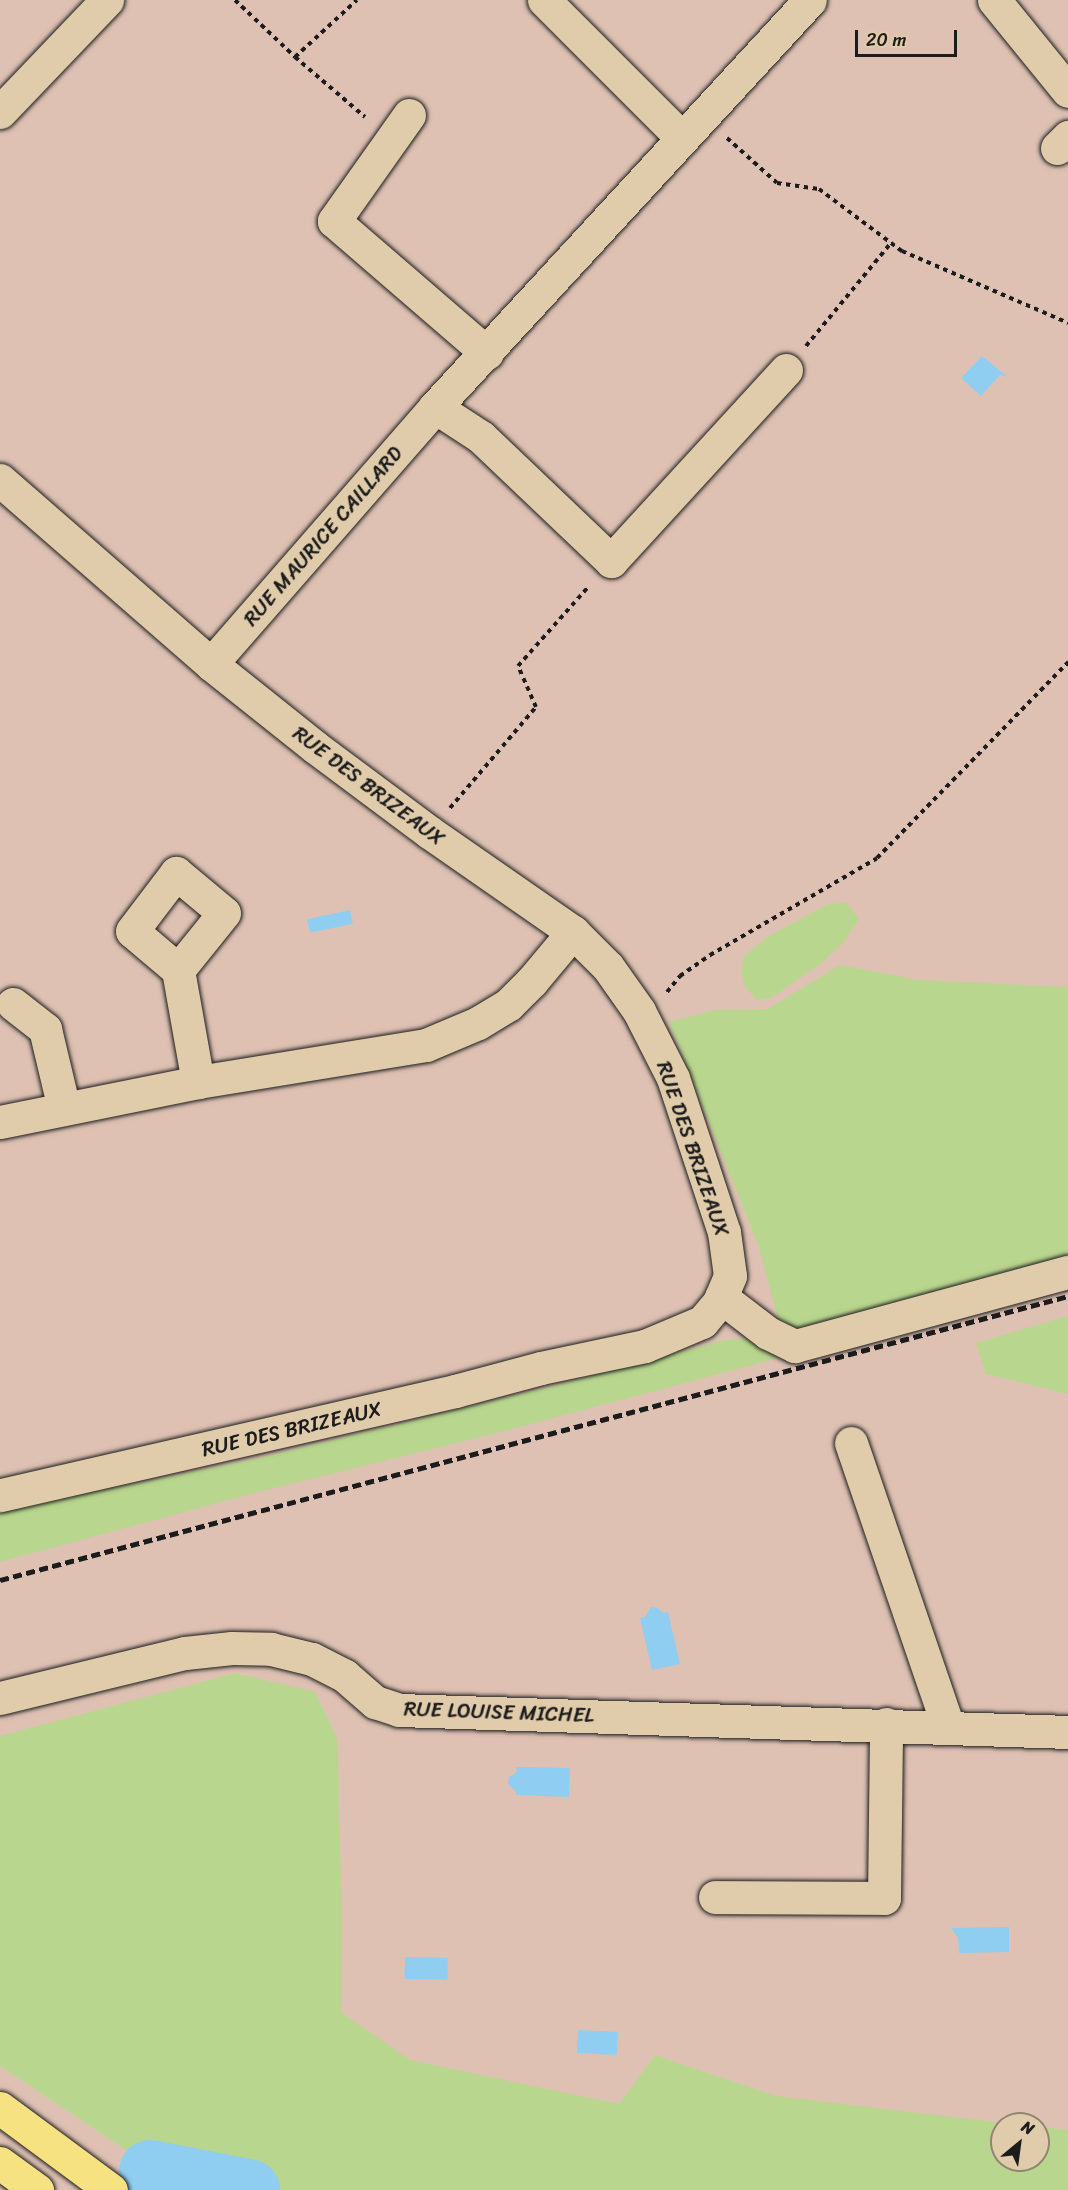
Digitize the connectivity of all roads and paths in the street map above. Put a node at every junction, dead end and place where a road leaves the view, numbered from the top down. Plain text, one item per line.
1 (107, 0) edge
2 (236, 0) edge
3 (357, 0) edge
4 (544, 0) edge
5 (810, 0) edge
6 (994, 0) edge
7 (296, 57) junction
8 (1068, 91) edge
9 (0, 112) edge
10 (400, 127) joint
11 (692, 127) junction
12 (891, 243) junction
13 (1068, 323) edge
14 (487, 354) junction
15 (786, 370) joint
16 (435, 407) junction
17 (0, 480) edge
18 (611, 561) junction
19 (1068, 662) edge
20 (212, 664) junction
21 (429, 832) junction
22 (573, 932) junction
23 (178, 970) dead end
24 (13, 1004) dead end
25 (639, 1011) junction
26 (198, 1082) junction
27 (64, 1109) junction
28 (0, 1122) edge
29 (1068, 1272) edge
30 (721, 1297) junction
31 (851, 1443) dead end
32 (0, 1495) edge
33 (0, 1698) edge
34 (886, 1724) junction
35 (948, 1726) junction
36 (1068, 1732) edge
37 (715, 1897) dead end
38 (0, 2108) edge
39 (0, 2163) edge
40 (37, 2190) edge
41 (111, 2190) edge

1 - 9 street
2 - 7 path
3 - 7 path
4 - 11 street
5 - 11 street, RUE MAURICE CAILLARD
6 - 8 street
7 - 10 path
10 - 14 street
11 - 12 path
11 - 14 street, RUE MAURICE CAILLARD
12 - 13 path
12 - 15 path
14 - 16 street, RUE MAURICE CAILLARD
15 - 18 street
16 - 18 street
16 - 20 street, RUE MAURICE CAILLARD
17 - 20 street, RUE DES BRIZEAUX
18 - 21 path
19 - 25 path
20 - 21 street, RUE DES BRIZEAUX
21 - 22 street, RUE DES BRIZEAUX
22 - 25 street, RUE DES BRIZEAUX
22 - 26 street
23 - 26 street
24 - 27 street
25 - 30 street, RUE DES BRIZEAUX
26 - 27 street
27 - 28 street
29 - 30 street
30 - 32 street, RUE DES BRIZEAUX
31 - 35 street
33 - 34 street, RUE LOUISE MICHEL
34 - 35 street, RUE LOUISE MICHEL
34 - 37 street
35 - 36 street, RUE LOUISE MICHEL
38 - 41 highway
39 - 40 highway

